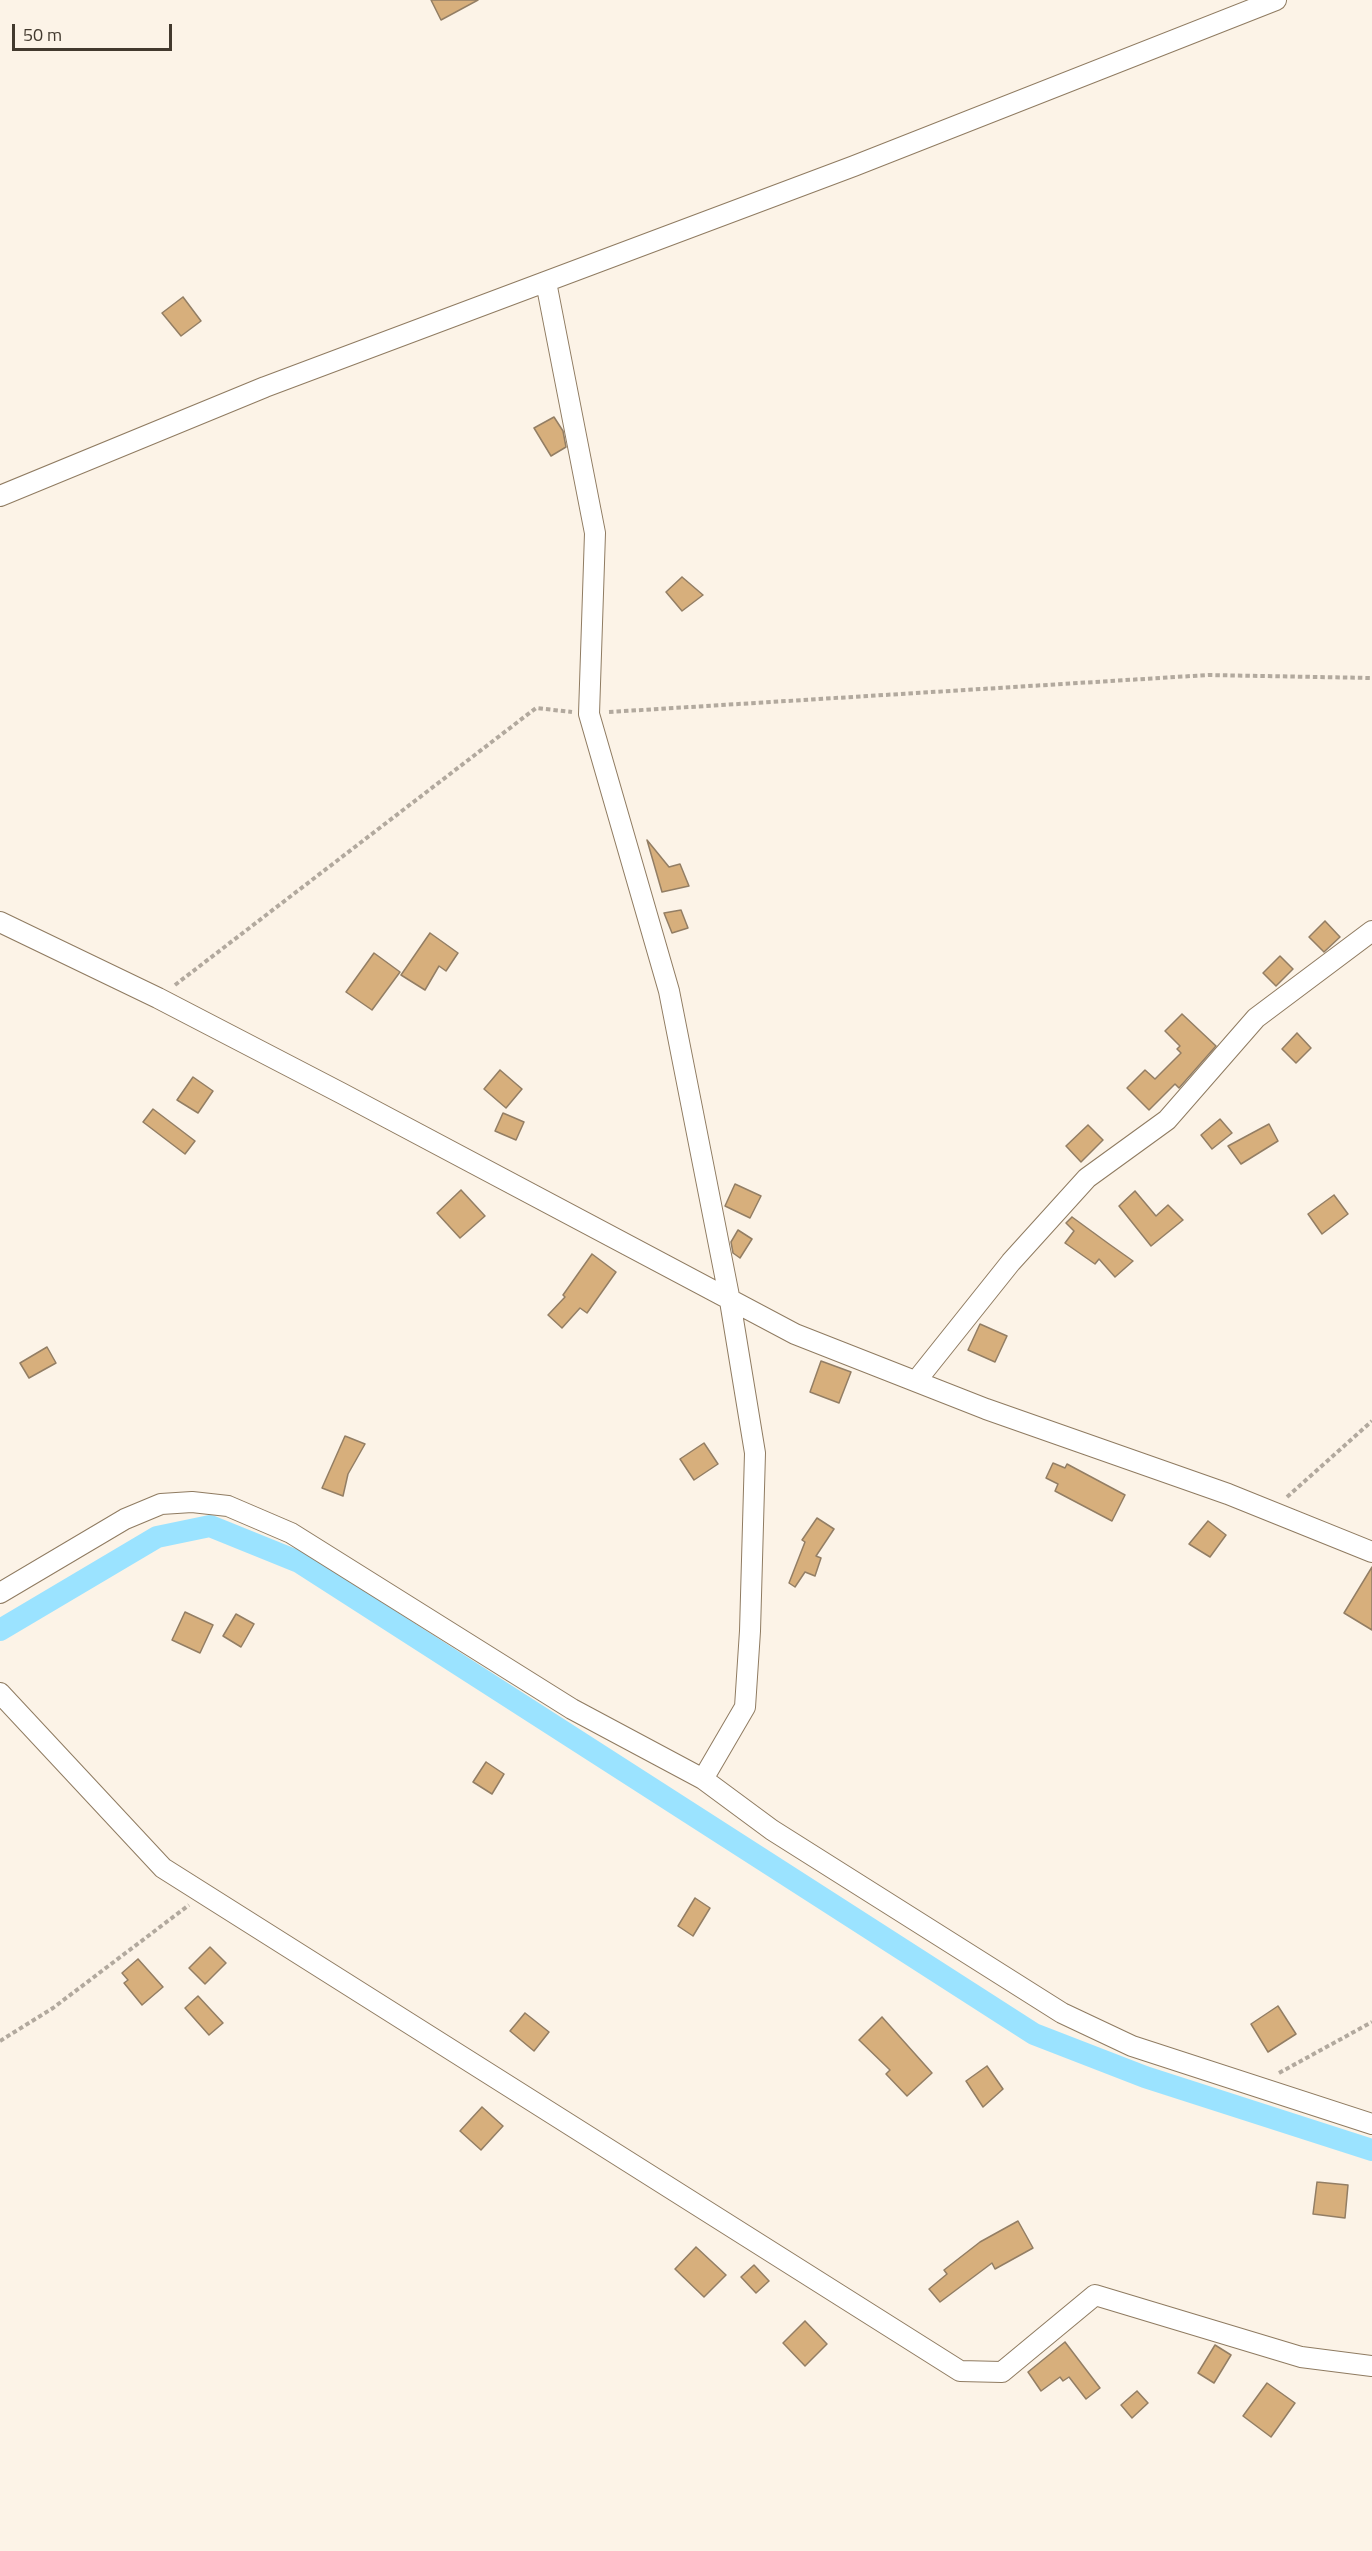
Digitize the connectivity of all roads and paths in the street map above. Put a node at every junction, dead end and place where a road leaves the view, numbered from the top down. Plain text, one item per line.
1 (1276, 0) edge
2 (546, 282) junction
3 (0, 496) edge
4 (1372, 678) edge
5 (589, 714) junction
6 (0, 922) edge
7 (1372, 931) edge
8 (158, 998) junction
9 (730, 1301) junction
10 (916, 1381) junction
11 (1372, 1421) edge
12 (1271, 1511) junction
13 (1372, 1552) edge
14 (0, 1593) edge
15 (0, 1693) edge
16 (703, 1779) junction
17 (203, 1894) junction
18 (1372, 2022) edge
19 (0, 2042) edge
20 (1255, 2086) junction
21 (1372, 2124) edge
22 (1372, 2366) edge

1 - 2 street
2 - 3 street
2 - 5 street
4 - 5 path
5 - 8 path
5 - 9 street
6 - 8 street
7 - 10 street
8 - 9 street
9 - 10 street
9 - 16 street
10 - 12 street
11 - 12 path
12 - 13 street
14 - 16 street
15 - 17 street
16 - 20 street
17 - 19 path
17 - 22 street
18 - 20 path
20 - 21 street

